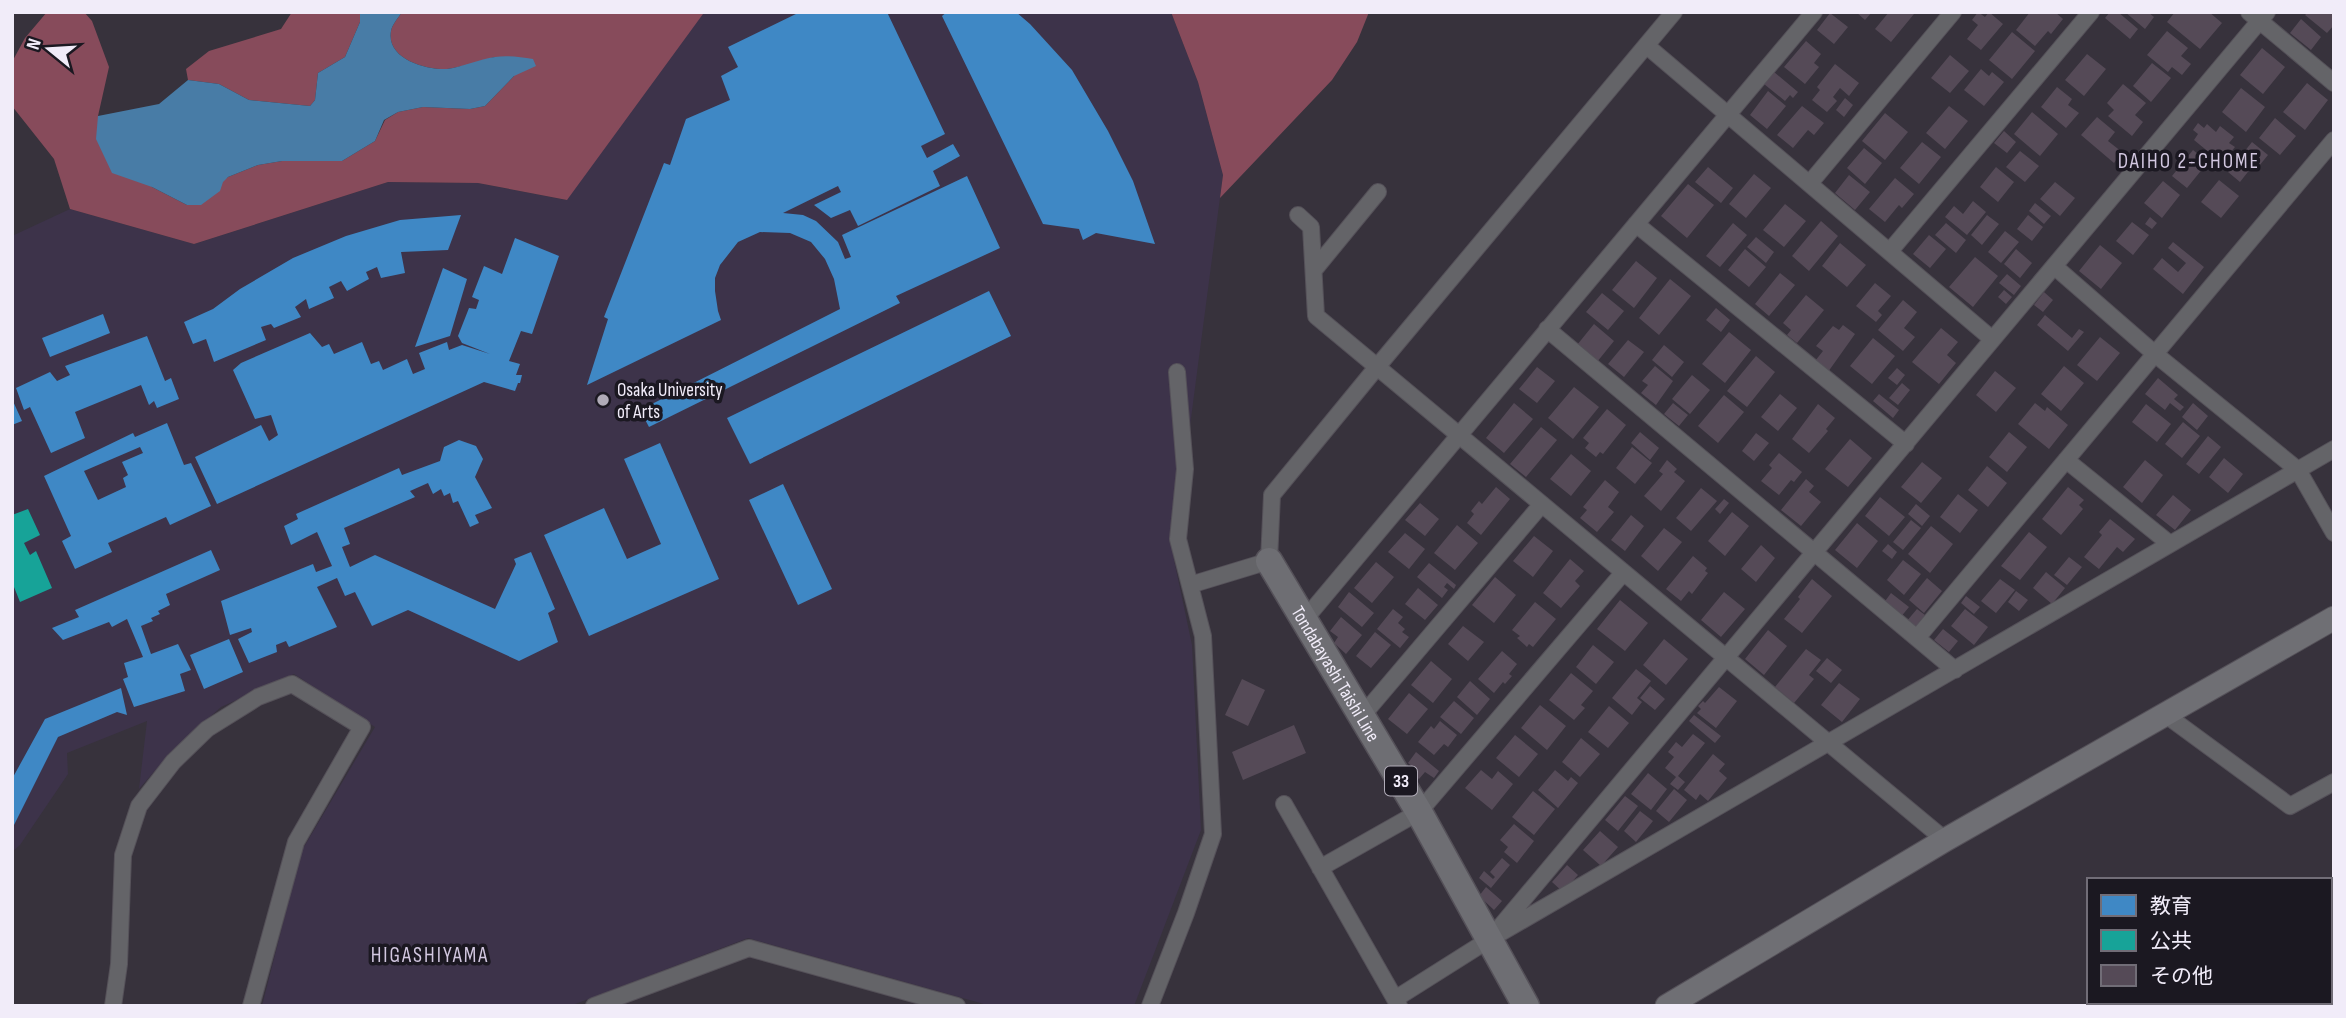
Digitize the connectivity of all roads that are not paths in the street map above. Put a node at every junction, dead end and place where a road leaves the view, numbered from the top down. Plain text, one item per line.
1 (1674, 12) edge
2 (1814, 12) edge
3 (1953, 12) edge
4 (2091, 12) edge
5 (2258, 15) edge
6 (1647, 46) junction
7 (2334, 83) edge
8 (1729, 115) junction
9 (2334, 140) edge
10 (1810, 183) junction
11 (1378, 192) dead end
12 (1298, 215) dead end
13 (1636, 225) junction
14 (1890, 251) junction
15 (2054, 267) junction
16 (1314, 270) junction
17 (1547, 329) junction
18 (1992, 339) junction
19 (2155, 354) junction
20 (1377, 367) junction
21 (1177, 372) dead end
22 (1460, 435) junction
23 (1906, 444) junction
24 (2334, 449) edge
25 (2066, 460) junction
26 (2298, 470) junction
27 (1542, 504) junction
28 (2334, 533) edge
29 (2170, 544) junction
30 (1815, 553) junction
31 (1269, 561) junction
32 (1623, 573) junction
33 (1189, 585) junction
34 (2334, 618) edge
35 (1305, 619) junction
36 (1917, 638) junction
37 (1726, 657) junction
38 (1955, 670) junction
39 (2166, 715) junction
40 (1362, 716) junction
41 (1828, 742) junction
42 (2334, 782) edge
43 (1284, 804) dead end
44 (1419, 812) junction
45 (1945, 840) junction
46 (1320, 868) junction
47 (1490, 939) junction
48 (1397, 1002) edge
49 (113, 1006) edge
50 (251, 1006) edge
51 (594, 1006) edge
52 (957, 1006) edge
53 (1150, 1006) edge
54 (1526, 1006) edge
55 (1667, 1006) edge

1 - 6 street
2 - 8 street
3 - 10 street
4 - 14 street
5 - 7 street
5 - 15 street
6 - 8 street
6 - 20 street
8 - 10 street
8 - 13 street
9 - 19 street
10 - 14 street
11 - 16 street
12 - 16 street
13 - 17 street
13 - 23 street
14 - 18 street
15 - 18 street
15 - 19 street
16 - 20 street
17 - 22 street
17 - 30 street
18 - 23 street
19 - 25 street
19 - 26 street
20 - 22 street
20 - 31 street
21 - 33 street
22 - 27 street
22 - 35 street
23 - 30 street
24 - 26 street
25 - 29 street
25 - 36 street
26 - 28 street
26 - 29 street
27 - 32 street
27 - 40 street
29 - 38 street
30 - 36 street
30 - 37 street
31 - 33 street
31 - 35 main road, Tondabayashi Taishi Line / 33
32 - 37 street
32 - 44 street
33 - 53 street
34 - 39 street
35 - 40 main road, Tondabayashi Taishi Line / 33
36 - 38 street
37 - 41 street
37 - 47 street
38 - 41 street
39 - 42 street
39 - 45 street
40 - 44 main road, Tondabayashi Taishi Line / 33
41 - 45 street
41 - 47 street
43 - 46 street
44 - 46 street
44 - 47 main road, Tondabayashi Taishi Line / 33
45 - 55 street
46 - 48 street
47 - 48 street
47 - 54 main road, Tondabayashi Taishi Line / 33
49 - 50 street
51 - 52 street

